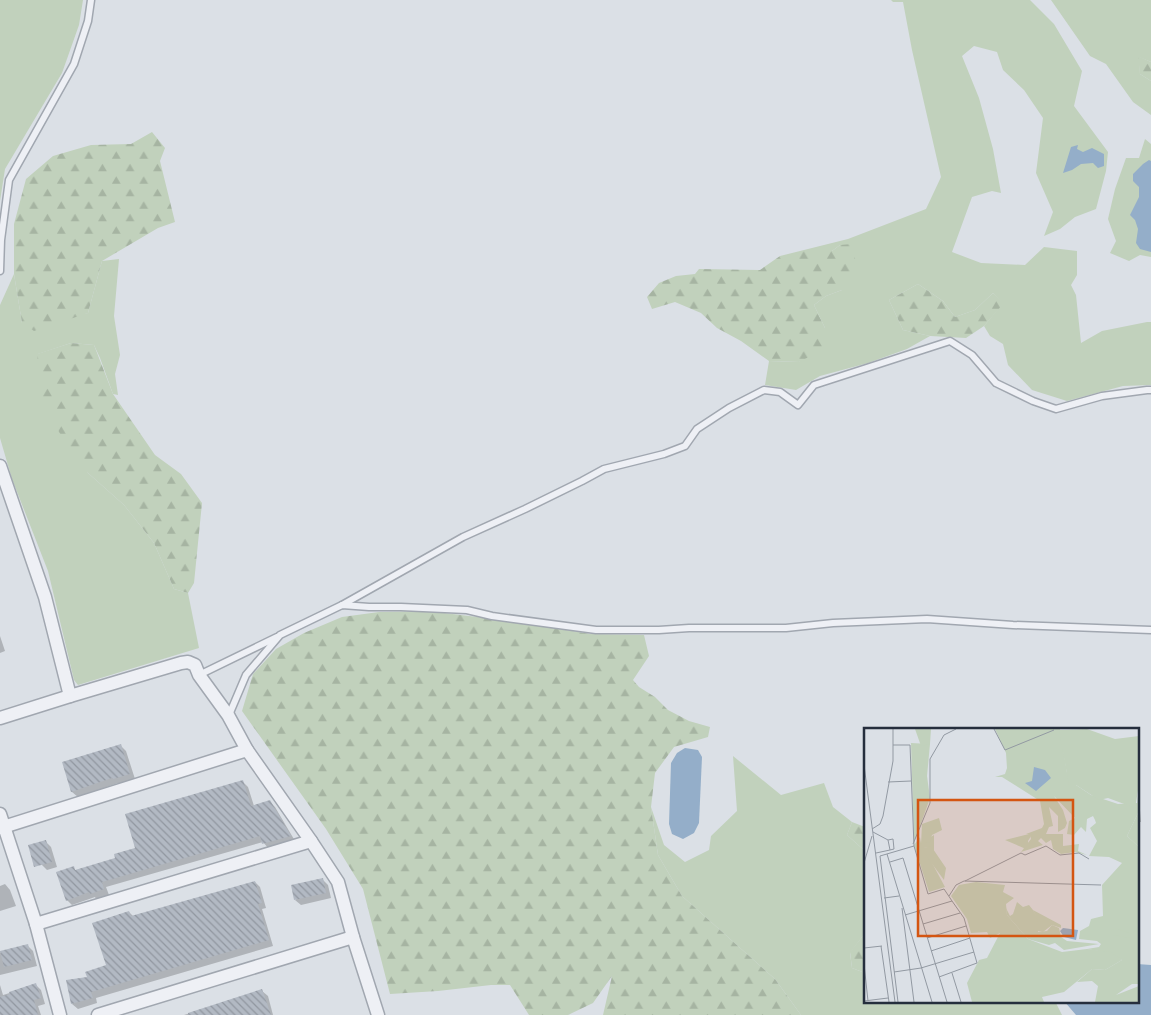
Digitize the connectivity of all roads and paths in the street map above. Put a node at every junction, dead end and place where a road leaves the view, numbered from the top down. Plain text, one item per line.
1 (91, 0) edge
2 (0, 270) edge
3 (1151, 390) edge
4 (0, 466) edge
5 (342, 605) junction
6 (1151, 630) edge
7 (280, 636) junction
8 (200, 676) junction
9 (70, 696) junction
10 (228, 716) junction
11 (0, 718) edge
12 (247, 750) junction
13 (0, 814) edge
14 (2, 827) edge
15 (311, 841) junction
16 (36, 924) junction
17 (353, 937) junction
18 (60, 1015) edge
19 (98, 1015) edge
20 (378, 1015) edge

1 - 2 lane
3 - 5 lane
4 - 9 street
5 - 6 lane
5 - 7 lane
7 - 8 lane
7 - 10 lane
8 - 9 street
8 - 10 street
9 - 11 street
10 - 12 street
12 - 14 street
12 - 15 street
13 - 14 street
14 - 16 street
15 - 16 street
15 - 17 street
16 - 18 street
17 - 19 street
17 - 20 street

